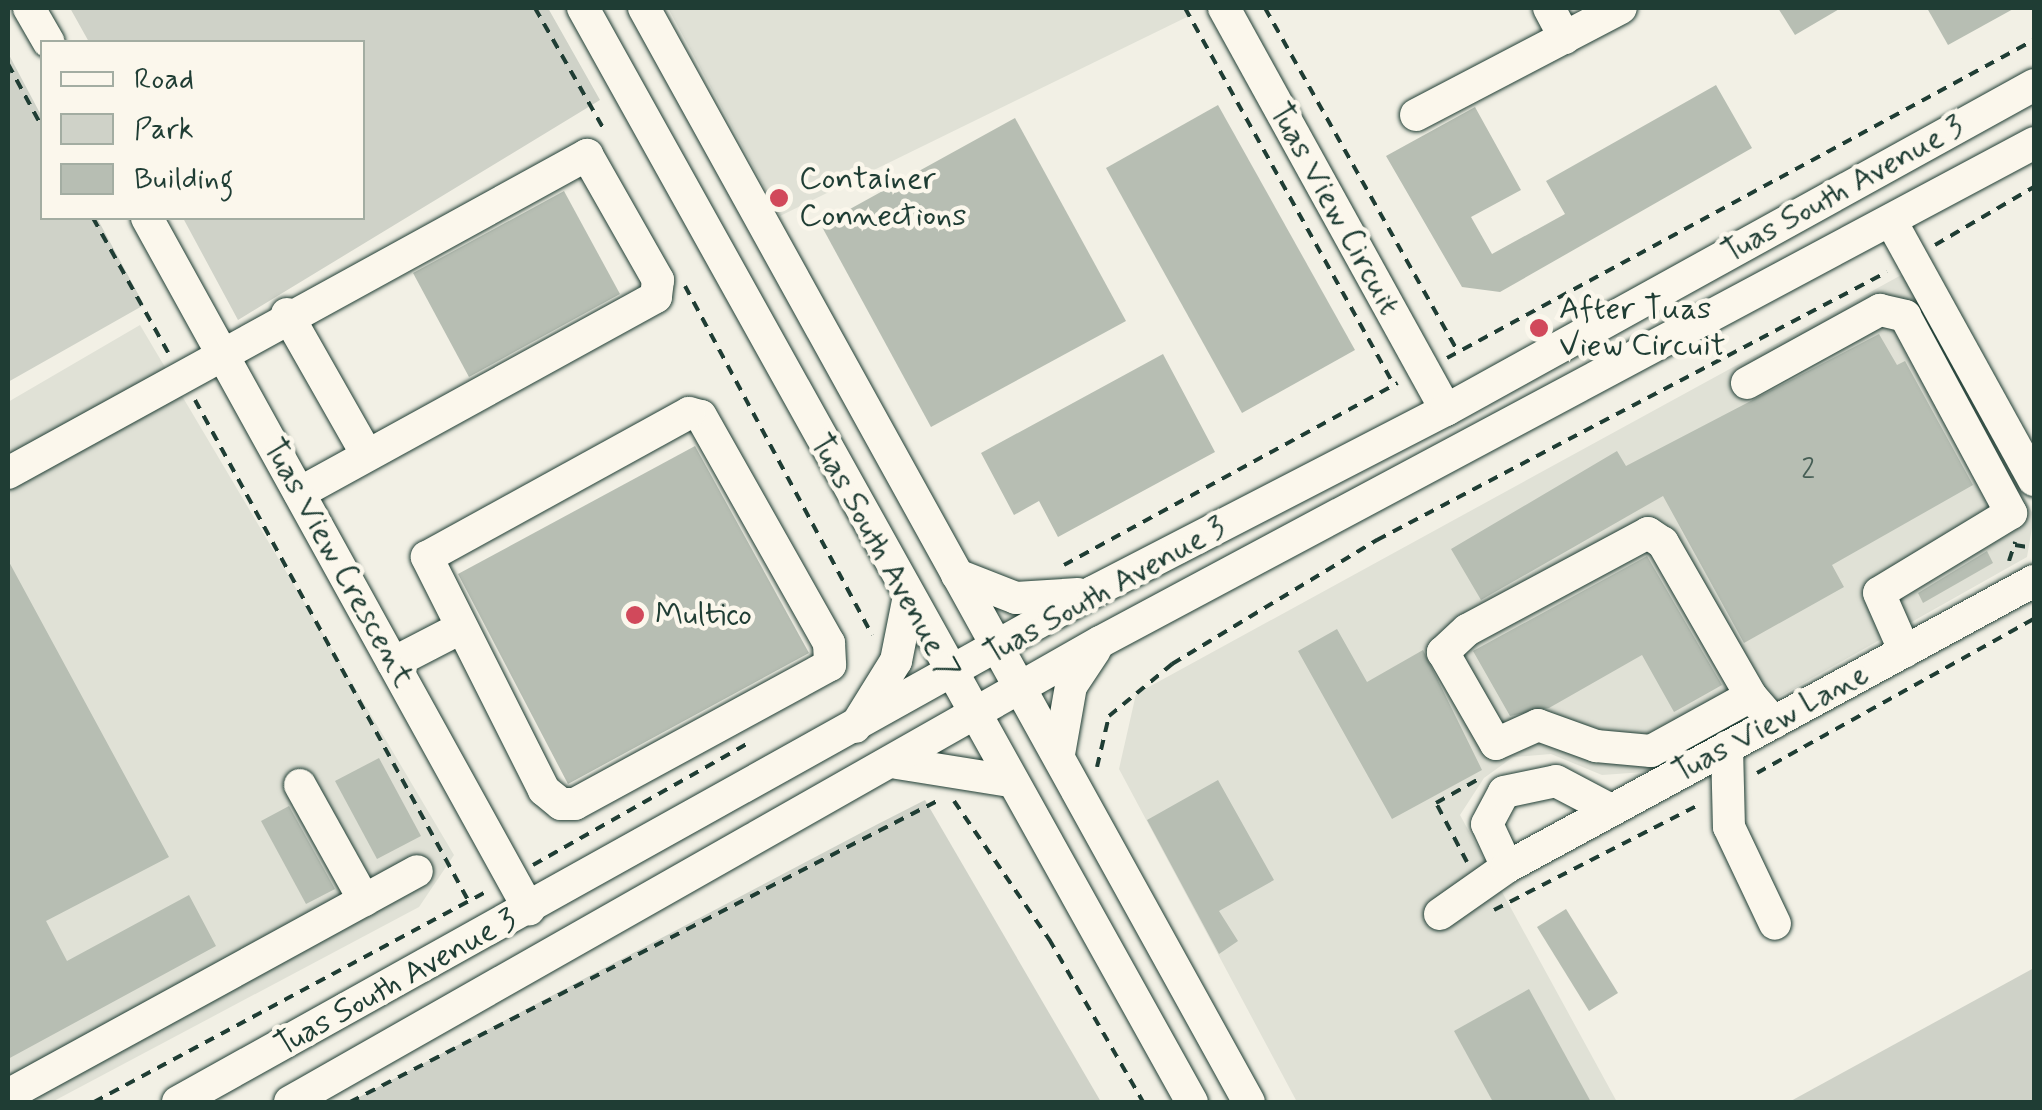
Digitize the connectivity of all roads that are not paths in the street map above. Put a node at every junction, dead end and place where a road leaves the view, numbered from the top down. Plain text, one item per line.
1 (30, 8) edge
2 (582, 8) edge
3 (644, 8) edge
4 (1224, 8) edge
5 (1549, 8) edge
6 (1621, 8) edge
7 (1566, 38) junction
8 (48, 40) edge
9 (2034, 84) edge
10 (1416, 114) dead end
11 (2034, 142) edge
12 (148, 220) edge
13 (1891, 221) junction
14 (287, 314) junction
15 (221, 350) junction
16 (1747, 383) dead end
17 (1446, 410) junction
18 (366, 455) junction
19 (8, 473) edge
20 (2034, 480) edge
21 (299, 492) junction
22 (958, 575) junction
23 (2034, 581) edge
24 (1093, 592) junction
25 (908, 601) junction
26 (459, 629) junction
27 (1100, 642) junction
28 (1001, 649) junction
29 (1905, 652) junction
30 (394, 663) junction
31 (949, 677) junction
32 (1022, 687) junction
33 (1750, 696) junction
34 (971, 719) junction
35 (1774, 722) junction
36 (852, 731) junction
37 (1727, 747) junction
38 (1058, 754) junction
39 (889, 763) junction
40 (1010, 781) junction
41 (300, 785) dead end
42 (1612, 810) junction
43 (1508, 868) junction
44 (417, 871) dead end
45 (364, 900) junction
46 (529, 909) junction
47 (1440, 914) dead end
48 (1775, 924) dead end
49 (8, 1096) edge
50 (178, 1102) edge
51 (290, 1102) edge
52 (1192, 1102) edge
53 (1249, 1102) edge

1 - 8 street
2 - 25 street, Tuas South Avenue 7
3 - 22 street, Tuas South Avenue 7
4 - 17 street, Tuas View Circuit
5 - 7 street
6 - 7 street
7 - 10 street
9 - 17 street, Tuas South Avenue 3
11 - 13 street, Tuas South Avenue 3
12 - 15 street, Tuas View Crescent
13 - 20 street
13 - 27 street, Tuas South Avenue 3
14 - 15 street
14 - 18 street
14 - 18 street
15 - 19 street
15 - 21 street, Tuas View Crescent
16 - 29 street
17 - 24 street, Tuas South Avenue 3
18 - 21 street
21 - 30 street, Tuas View Crescent
22 - 24 street
22 - 28 street, Tuas South Avenue 7
23 - 29 street, Tuas View Lane
24 - 28 street, Tuas South Avenue 3
25 - 31 street, Tuas South Avenue 7
25 - 36 street
26 - 26 street
26 - 30 street
27 - 32 street, Tuas South Avenue 3
27 - 38 street
28 - 31 street, Tuas South Avenue 3
28 - 32 street, Tuas South Avenue 7
29 - 35 street, Tuas View Lane
30 - 46 street, Tuas View Crescent
31 - 34 street, Tuas South Avenue 7
31 - 36 street, Tuas South Avenue 3
32 - 34 street, Tuas South Avenue 3
32 - 38 street, Tuas South Avenue 7
33 - 33 street
33 - 35 street
34 - 39 street, Tuas South Avenue 3
34 - 40 street, Tuas South Avenue 7
35 - 37 street, Tuas View Lane
36 - 46 street, Tuas South Avenue 3
37 - 42 street, Tuas View Lane
37 - 48 street
38 - 53 street, Tuas South Avenue 7
39 - 40 street
39 - 51 street, Tuas South Avenue 3
40 - 52 street, Tuas South Avenue 7
41 - 45 street
42 - 43 street, Tuas View Lane
42 - 43 street
43 - 47 street, Tuas View Lane
44 - 45 street
45 - 49 street
46 - 50 street, Tuas South Avenue 3

